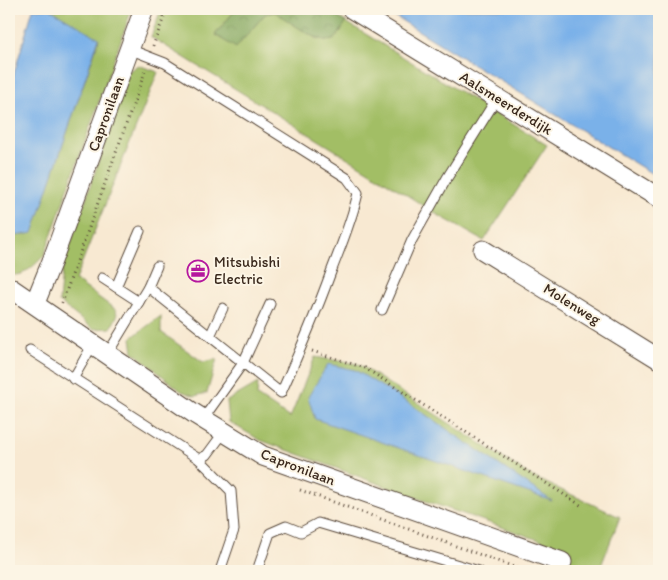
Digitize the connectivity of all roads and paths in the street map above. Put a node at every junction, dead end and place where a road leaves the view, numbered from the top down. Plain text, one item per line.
1 (144, 9) edge
2 (167, 9) edge
3 (352, 9) edge
4 (129, 49) junction
5 (150, 57) junction
6 (498, 97) junction
7 (659, 198) edge
8 (140, 231) dead end
9 (483, 250) dead end
10 (157, 266) dead end
11 (102, 278) dead end
12 (9, 287) edge
13 (116, 287) junction
14 (148, 287) junction
15 (139, 302) junction
16 (36, 304) junction
17 (270, 304) dead end
18 (222, 308) dead end
19 (382, 310) dead end
20 (55, 317) junction
21 (210, 336) junction
22 (302, 347) junction
23 (101, 348) junction
24 (30, 350) dead end
25 (659, 359) edge
26 (243, 362) junction
27 (73, 379) junction
28 (203, 419) junction
29 (224, 432) junction
30 (199, 459) junction
31 (582, 506) dead end
32 (562, 562) dead end
33 (220, 571) edge
34 (257, 571) edge
35 (479, 571) edge

1 - 4 street, Capronilaan
2 - 5 path
3 - 6 street, Aalsmeerderdijk
4 - 5 lane
4 - 16 street, Capronilaan
5 - 20 path
5 - 22 lane
6 - 7 street, Aalsmeerderdijk
6 - 19 lane
8 - 13 lane
9 - 25 street, Molenweg
10 - 14 lane
11 - 13 lane
12 - 16 street, Capronilaan
13 - 15 lane
14 - 15 lane
14 - 21 lane
15 - 23 lane
16 - 20 street, Capronilaan
17 - 26 lane
18 - 21 lane
20 - 23 street, Capronilaan
21 - 26 lane
22 - 26 lane
22 - 31 path
23 - 27 lane
23 - 28 street, Capronilaan
24 - 27 lane
26 - 28 lane
27 - 30 lane
28 - 29 street, Capronilaan
29 - 30 lane
29 - 32 street, Capronilaan
30 - 33 lane
34 - 35 lane

